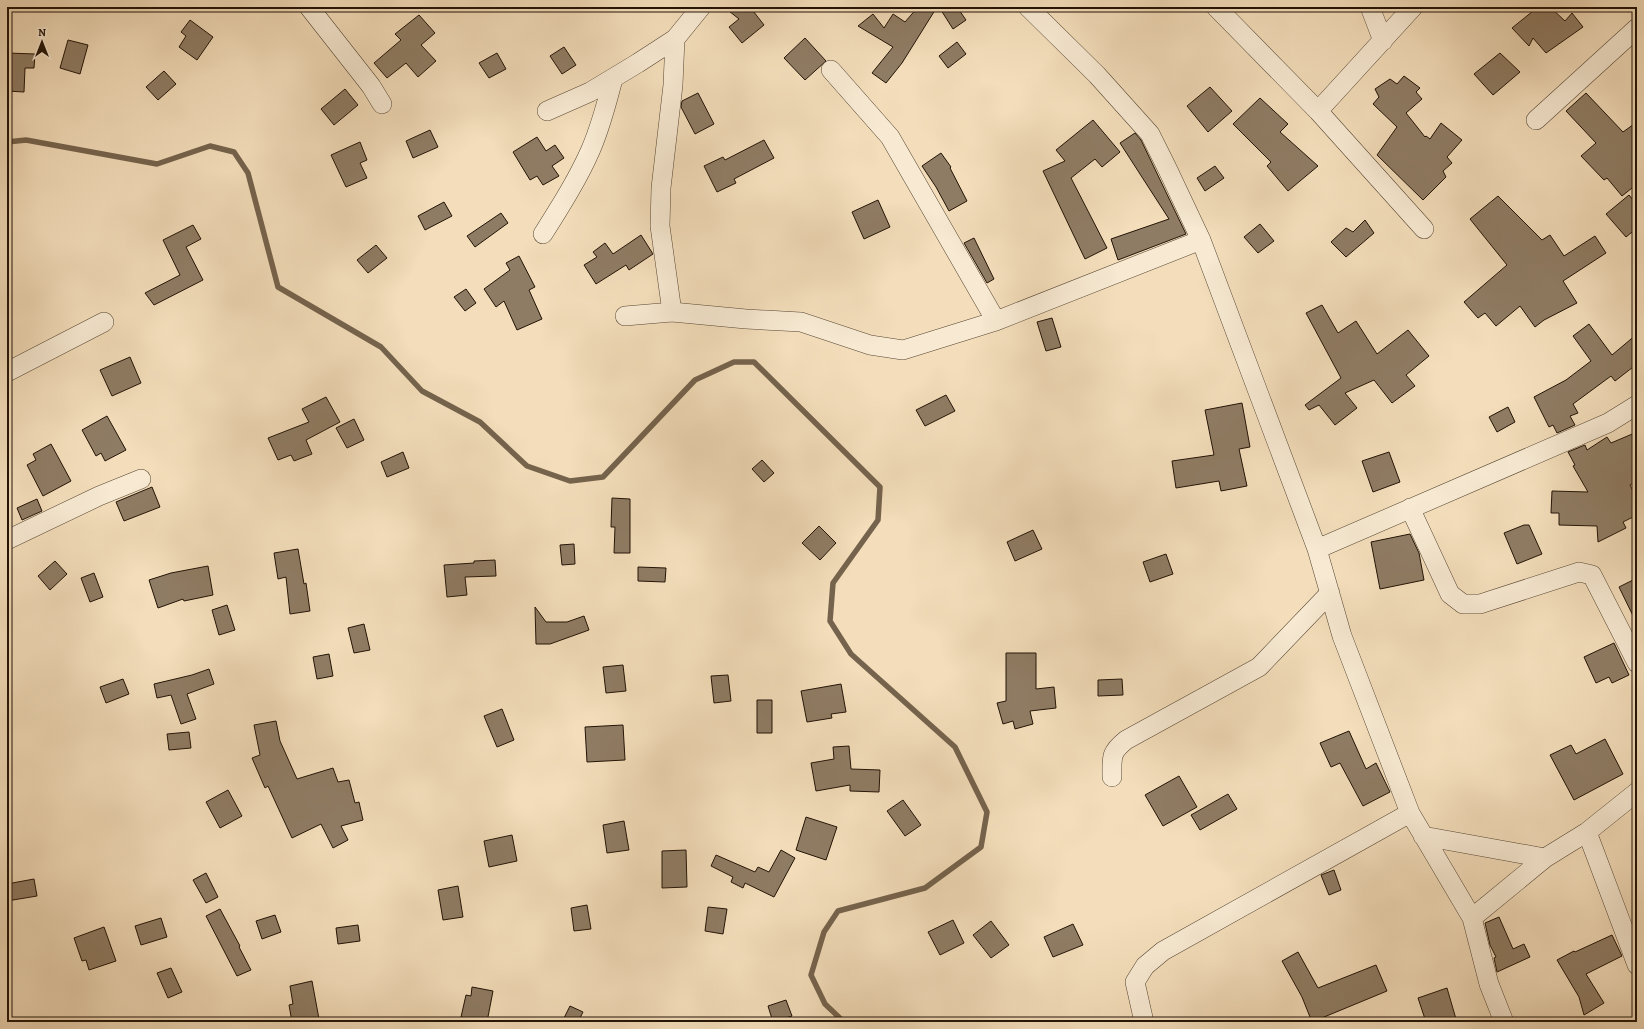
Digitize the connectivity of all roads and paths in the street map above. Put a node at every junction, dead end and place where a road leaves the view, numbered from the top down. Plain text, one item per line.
1 (309, 7) edge
2 (1028, 7) edge
3 (1216, 7) edge
4 (1370, 7) edge
5 (1414, 7) edge
6 (696, 9) edge
7 (1637, 28) edge
8 (674, 39) junction
9 (1383, 41) junction
10 (831, 70) dead end
11 (613, 78) junction
12 (382, 104) dead end
13 (547, 111) dead end
14 (1318, 111) junction
15 (1536, 120) dead end
16 (1424, 228) dead end
17 (543, 234) dead end
18 (1201, 240) junction
19 (672, 312) junction
20 (625, 316) dead end
21 (996, 321) junction
22 (104, 322) dead end
23 (7, 372) edge
24 (1637, 405) edge
25 (141, 479) dead end
26 (1410, 508) junction
27 (7, 540) edge
28 (1317, 549) junction
29 (1330, 593) junction
30 (1637, 663) edge
31 (1112, 777) dead end
32 (1637, 792) edge
33 (1410, 813) junction
34 (1587, 832) junction
35 (1423, 836) junction
36 (1545, 858) junction
37 (1472, 918) junction
38 (1637, 965) edge
39 (1144, 1022) edge
40 (1504, 1022) edge

1 - 12 street
2 - 18 street
3 - 14 street
4 - 9 street
5 - 9 street
6 - 8 street
7 - 15 street
8 - 11 street
8 - 19 street
9 - 14 street
10 - 21 street
11 - 13 street
11 - 17 street
14 - 16 street
18 - 21 street
18 - 28 street
19 - 20 street
19 - 21 street
22 - 23 street
24 - 26 street
25 - 27 street
26 - 28 street
26 - 30 street
28 - 29 street
29 - 31 street
29 - 33 street
32 - 34 street
33 - 35 street
33 - 39 street
34 - 36 street
34 - 38 street
35 - 36 street
35 - 37 street
36 - 37 street
37 - 40 street

